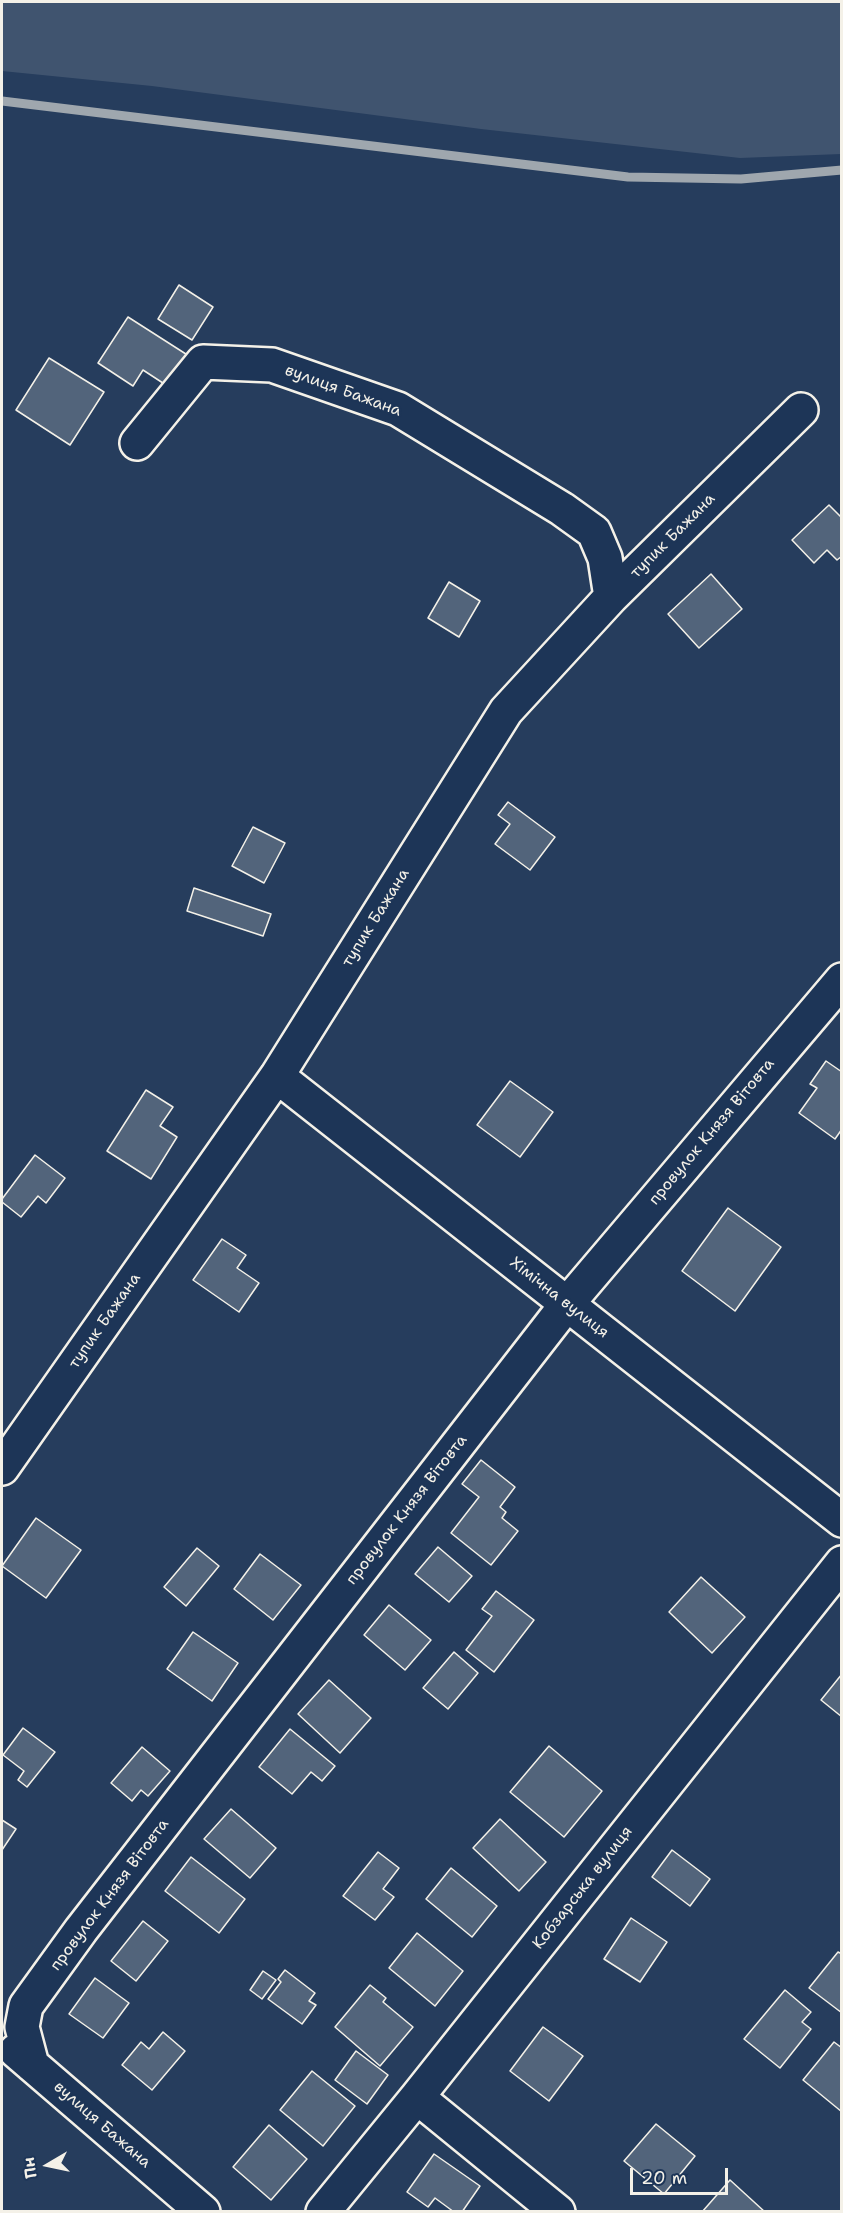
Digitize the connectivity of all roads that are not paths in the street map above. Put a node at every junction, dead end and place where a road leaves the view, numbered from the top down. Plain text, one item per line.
1 (801, 410) dead end
2 (137, 443) dead end
3 (611, 597) junction
4 (842, 980) edge
5 (277, 1076) junction
6 (567, 1304) junction
7 (2, 1468) edge
8 (842, 1520) edge
9 (842, 1563) edge
10 (2, 2038) edge
11 (32, 2065) junction
12 (417, 2097) junction
13 (203, 2211) edge
14 (323, 2211) edge
15 (558, 2211) edge

1 - 3 street, тупик Бажана
2 - 3 street, вулиця Бажана
3 - 5 street, тупик Бажана
4 - 6 street, провулок Князя Вітовта
5 - 6 street, Хімічна вулиця
5 - 7 street, тупик Бажана
6 - 8 street, Хімічна вулиця
6 - 11 street, провулок Князя Вітовта
9 - 12 street, Кобзарська вулиця
10 - 11 street, вулиця Бажана
11 - 13 street, вулиця Бажана
12 - 14 street, Кобзарська вулиця
12 - 15 street

